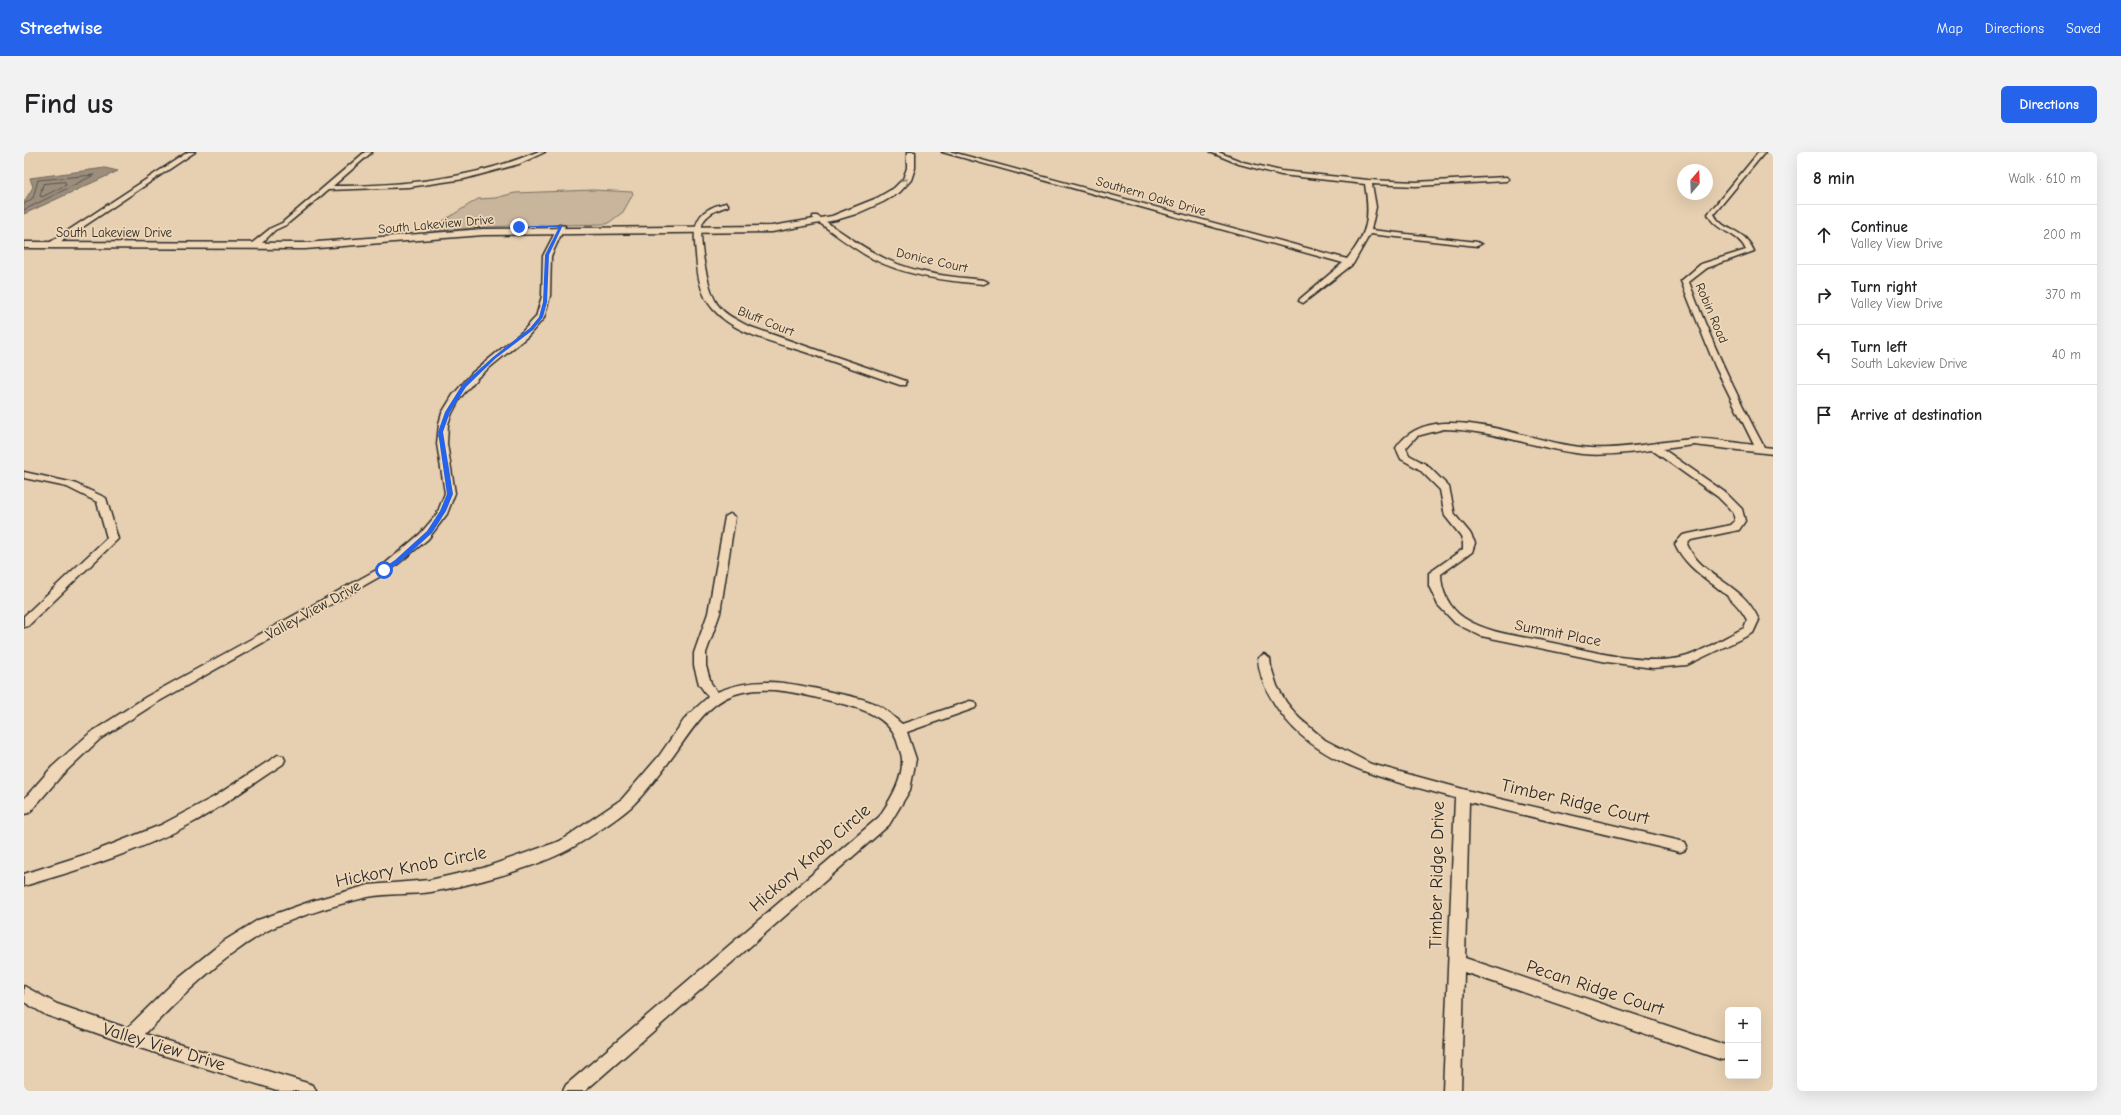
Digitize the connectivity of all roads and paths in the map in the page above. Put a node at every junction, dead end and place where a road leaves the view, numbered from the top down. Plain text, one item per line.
1 (192, 152) edge
2 (369, 152) edge
3 (542, 152) edge
4 (911, 152) edge
5 (945, 152) edge
6 (1213, 152) edge
7 (1762, 152) edge
8 (901, 170) dead end
9 (1506, 178) dead end
10 (1368, 182) junction
11 (328, 188) junction
12 (726, 205) dead end
13 (818, 219) junction
14 (560, 228) junction
15 (699, 228) junction
16 (1369, 232) junction
17 (24, 241) edge
18 (52, 243) junction
19 (261, 244) junction
20 (1477, 244) dead end
21 (24, 245) edge
22 (1350, 262) junction
23 (984, 282) dead end
24 (1302, 301) dead end
25 (903, 383) dead end
26 (1654, 447) junction
27 (1760, 448) junction
28 (1773, 451) edge
29 (24, 475) edge
30 (730, 517) dead end
31 (24, 623) edge
32 (1264, 658) dead end
33 (715, 698) junction
34 (970, 705) dead end
35 (900, 730) junction
36 (278, 760) dead end
37 (1462, 795) junction
38 (24, 809) edge
39 (1680, 846) dead end
40 (24, 880) edge
41 (1455, 962) junction
42 (24, 993) edge
43 (130, 1037) junction
44 (1722, 1052) dead end
45 (307, 1091) edge
46 (572, 1091) edge
47 (1452, 1091) edge

1 - 18 street
2 - 11 street
3 - 11 street
13 -> 4 street, South Lakeview Drive
5 - 22 street, Southern Oaks Drive
6 - 10 street
7 - 27 street, Robin Road
8 - 13 street, South Lakeview Drive
9 - 10 street
10 - 16 street
11 - 19 street
12 - 15 street
13 - 15 street, South Lakeview Drive
13 - 23 street, Donice Court
14 - 15 street, South Lakeview Drive
14 - 19 street, South Lakeview Drive
14 - 38 street, Valley View Drive
15 - 25 street, Bluff Court
16 - 20 street
16 - 22 street
17 - 18 street, South Lakeview Drive
18 - 19 street, South Lakeview Drive
18 - 21 street, South Lakeview Drive
22 - 24 street
26 - 26 street, Summit Place
26 - 27 street
27 - 28 street
29 - 31 street
30 - 33 street
32 - 37 street, Timber Ridge Drive
33 - 35 street, Hickory Knob Circle
33 - 43 street, Hickory Knob Circle
34 - 35 street
35 - 46 street, Hickory Knob Circle
36 - 40 street
37 - 39 street, Timber Ridge Court
37 - 41 street, Timber Ridge Drive
41 - 44 street, Pecan Ridge Court
41 - 47 street, Timber Ridge Drive
42 - 43 street, Valley View Drive
43 - 45 street, Valley View Drive

